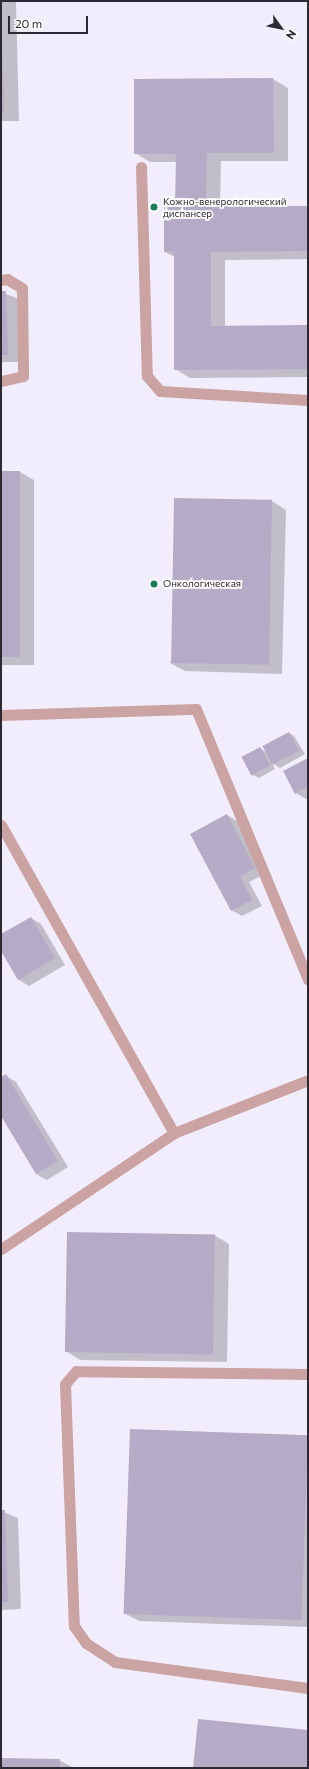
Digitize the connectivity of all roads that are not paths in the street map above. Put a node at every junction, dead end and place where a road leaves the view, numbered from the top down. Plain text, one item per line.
1 (142, 167) dead end
2 (1, 280) edge
3 (1, 381) edge
4 (308, 400) edge
5 (1, 715) edge
6 (1, 825) edge
7 (308, 980) edge
8 (308, 1080) edge
9 (174, 1133) junction
10 (1, 1249) edge
11 (308, 1374) edge
12 (308, 1688) edge

1 - 4 lane
2 - 3 lane
5 - 7 lane
6 - 9 lane
8 - 9 lane
9 - 10 lane
11 - 12 lane

